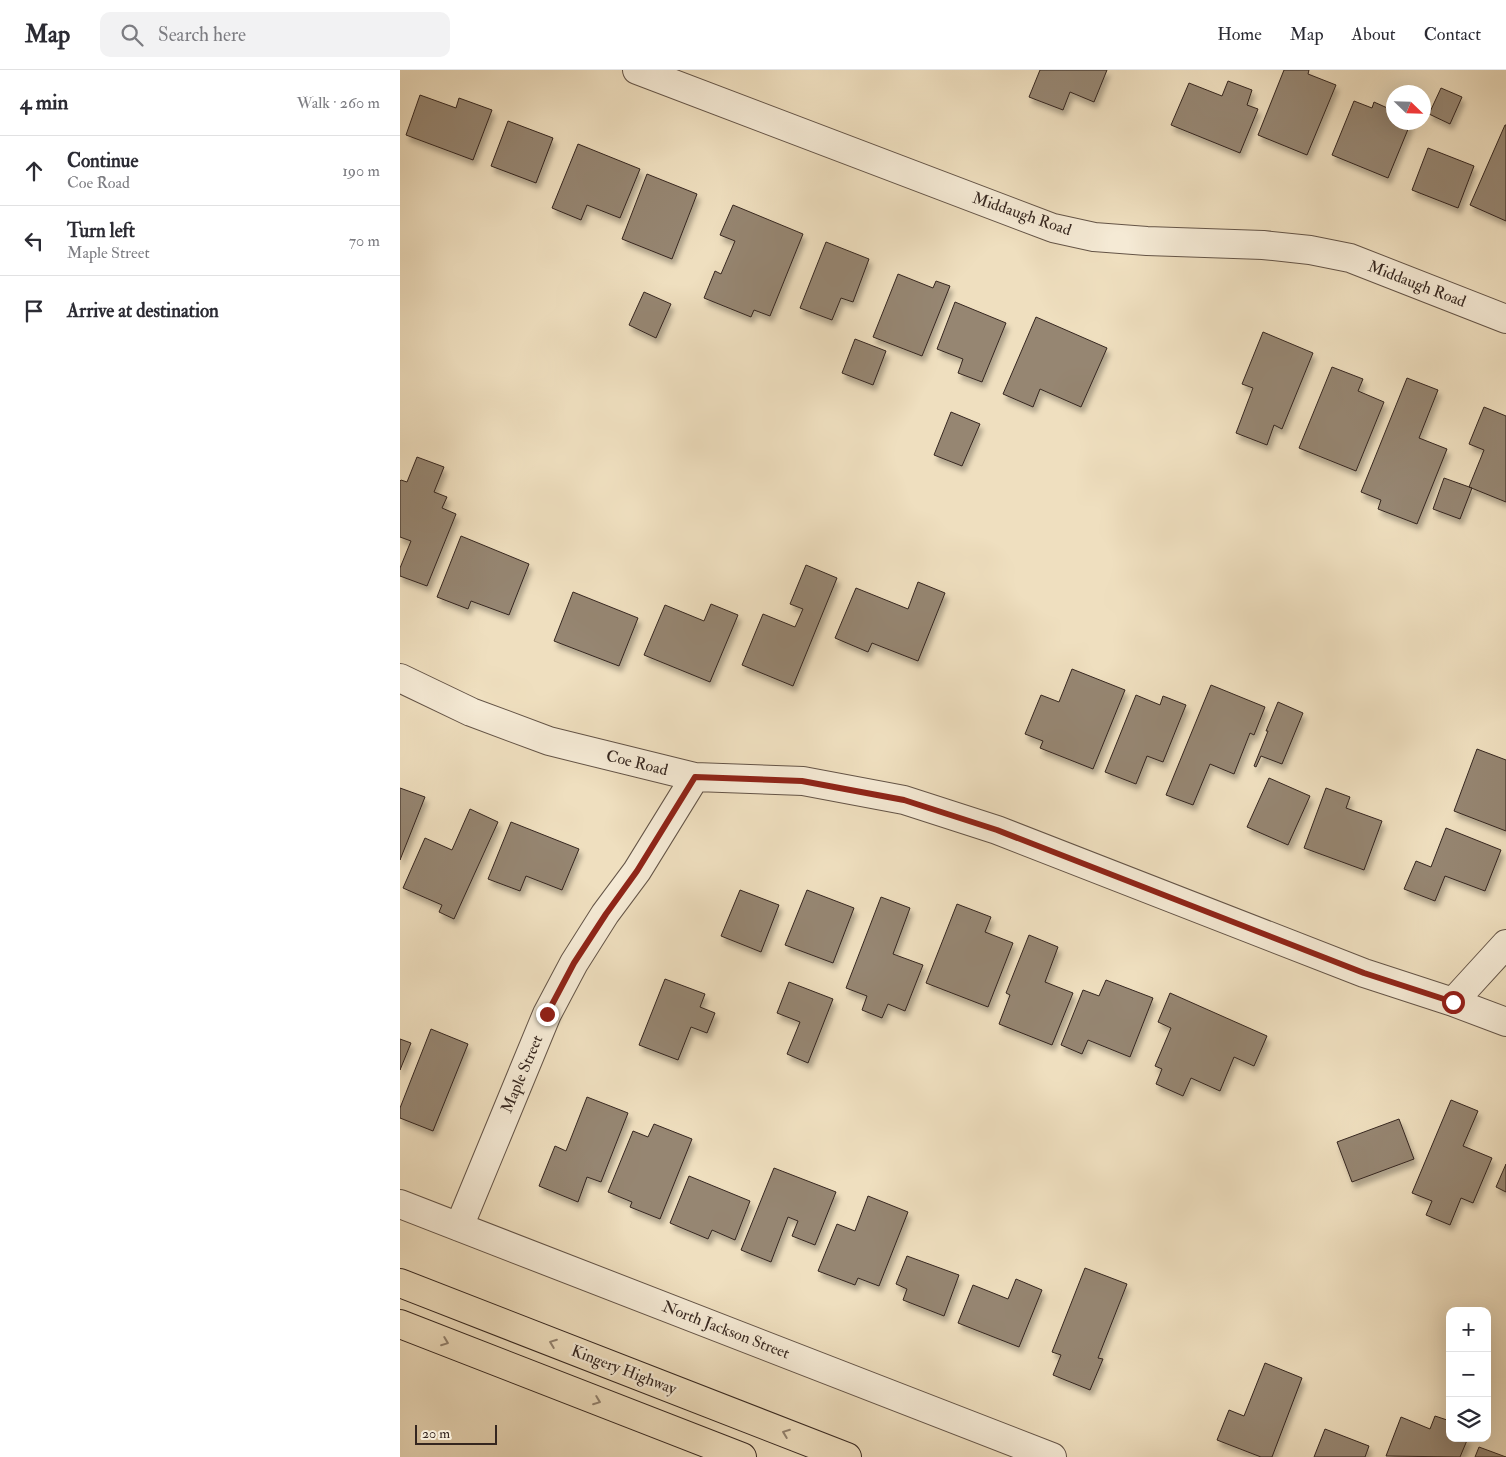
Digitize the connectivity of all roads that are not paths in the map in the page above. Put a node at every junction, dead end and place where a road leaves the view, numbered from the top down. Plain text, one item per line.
1 (637, 70) edge
2 (1506, 319) edge
3 (400, 678) edge
4 (695, 777) junction
5 (1506, 944) edge
6 (1453, 1002) junction
7 (1506, 1022) edge
8 (400, 1204) edge
9 (458, 1227) junction
10 (400, 1284) edge
11 (400, 1324) edge
12 (742, 1457) edge
13 (847, 1457) edge
14 (1052, 1457) edge

1 - 2 street, Middaugh Road
3 - 4 street, Coe Road
4 - 6 street, Coe Road
4 - 9 street, Maple Street
5 - 6 street
6 - 7 street, Coe Road
8 - 9 street, North Jackson Street
9 - 14 street, North Jackson Street
13 -> 10 highway, Kingery Highway
11 -> 12 highway

